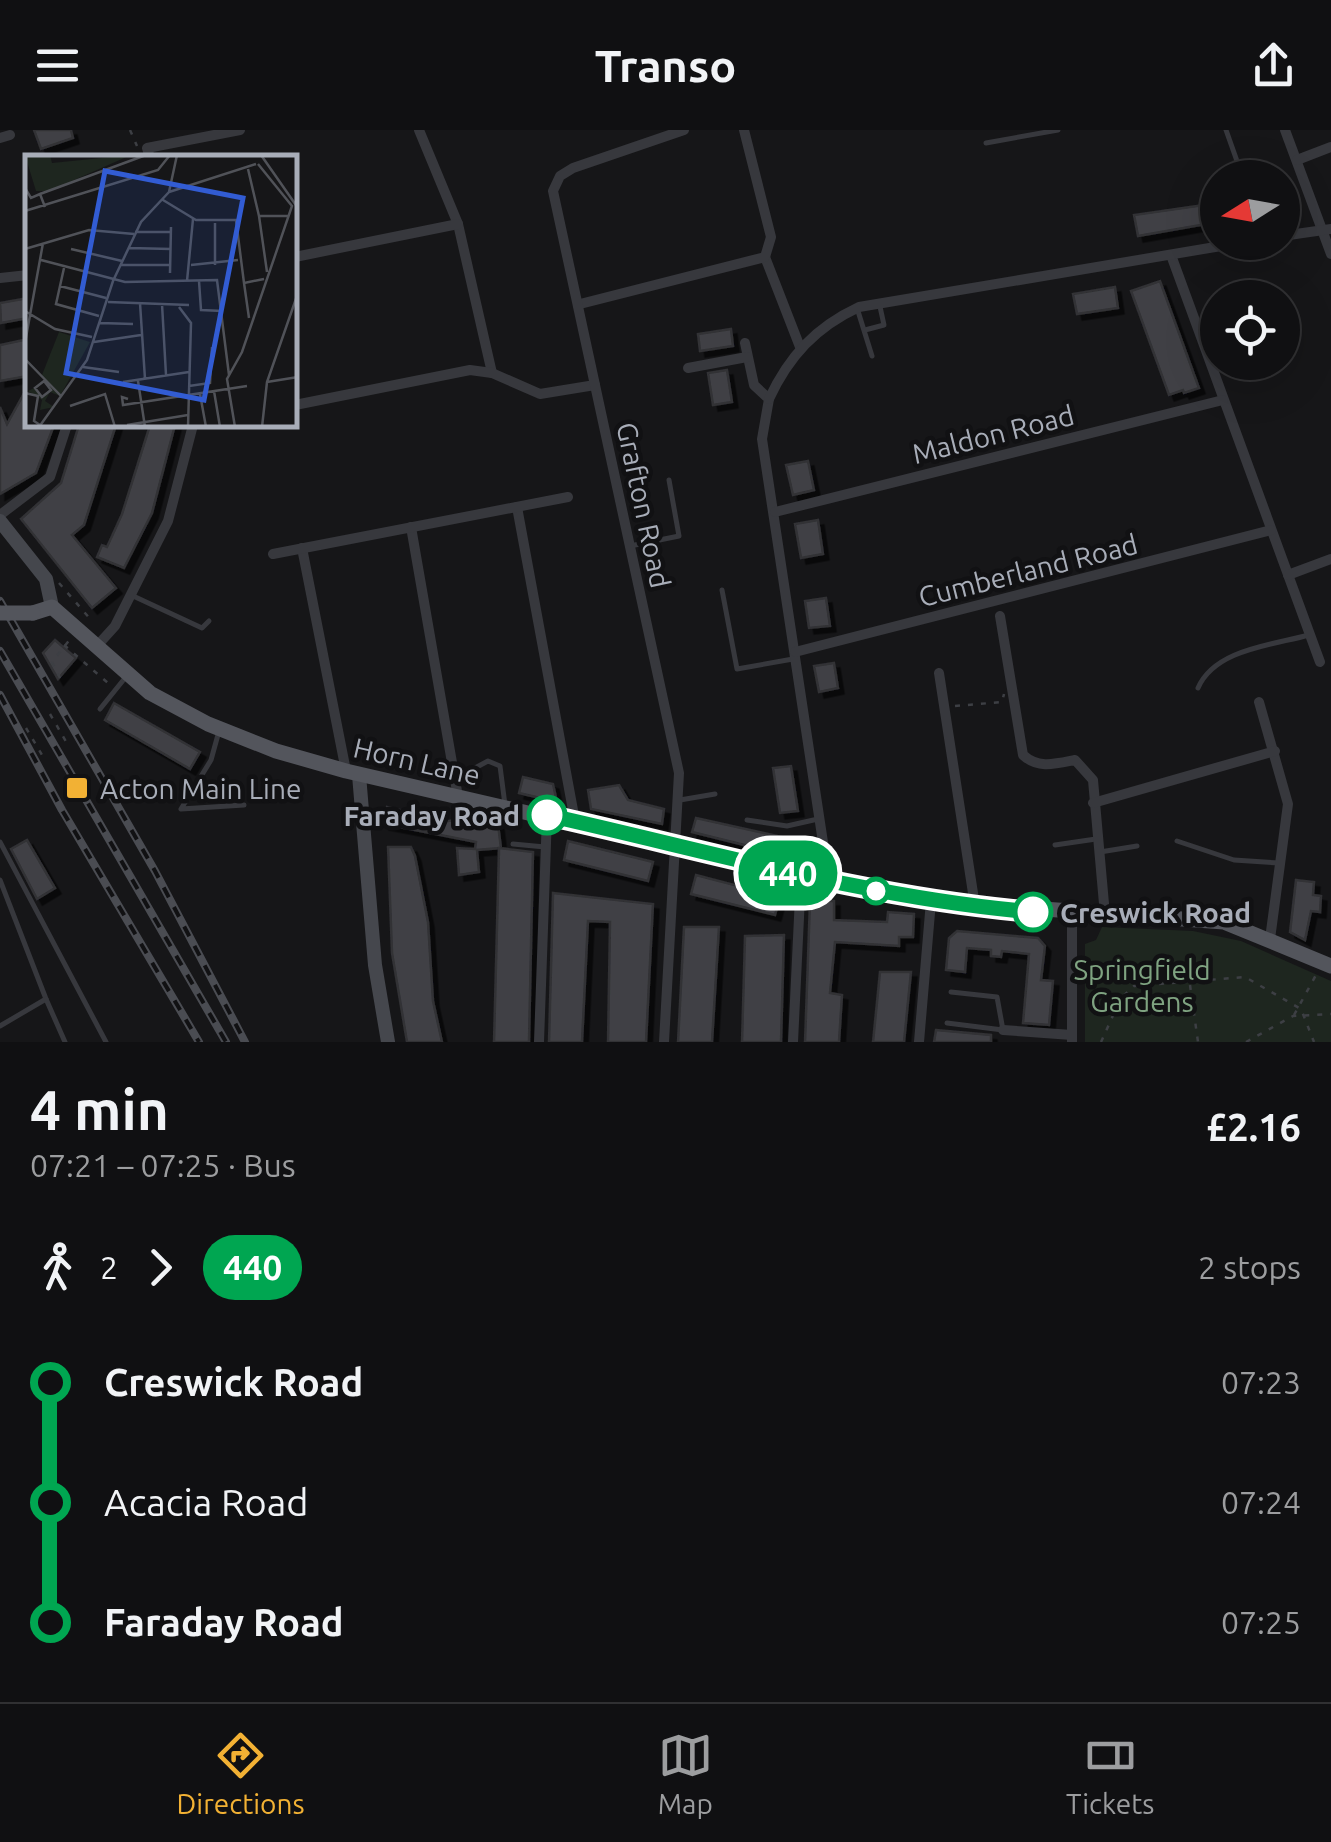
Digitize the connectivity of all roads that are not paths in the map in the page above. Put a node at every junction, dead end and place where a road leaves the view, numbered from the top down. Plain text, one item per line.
1 (240, 130) edge
2 (419, 130) edge
3 (684, 130) edge
4 (744, 130) edge
5 (1058, 130) edge
6 (1226, 130) edge
7 (1285, 130) edge
8 (986, 143) dead end
9 (1331, 147) edge
10 (148, 153) edge
11 (1237, 160) edge
12 (1296, 160) joint
13 (1300, 169) edge
14 (458, 224) junction
15 (1326, 229) edge
16 (1300, 233) edge
17 (1200, 250) edge
18 (1331, 254) edge
19 (1170, 255) junction
20 (298, 257) edge
21 (765, 257) junction
22 (25, 275) edge
23 (0, 278) edge
24 (879, 302) junction
25 (580, 304) junction
26 (857, 308) junction
27 (865, 330) junction
28 (744, 343) dead end
29 (800, 347) junction
30 (872, 356) dead end
31 (747, 357) junction
32 (688, 368) dead end
33 (492, 373) junction
34 (595, 385) junction
35 (769, 399) junction
36 (1223, 400) junction
37 (298, 404) edge
38 (66, 428) edge
39 (191, 428) edge
40 (669, 480) dead end
41 (568, 497) dead end
42 (517, 506) junction
43 (774, 512) junction
44 (0, 518) edge
45 (411, 527) junction
46 (1271, 530) junction
47 (630, 546) junction
48 (302, 548) junction
49 (273, 554) dead end
50 (1331, 559) edge
51 (1288, 575) junction
52 (722, 590) dead end
53 (131, 595) junction
54 (997, 602) junction
55 (52, 607) junction
56 (0, 613) edge
57 (1000, 616) joint
58 (208, 622) dead end
59 (1309, 635) junction
60 (84, 654) junction
61 (796, 655) junction
62 (1320, 662) dead end
63 (939, 673) dead end
64 (122, 681) junction
65 (1198, 688) dead end
66 (1259, 702) dead end
67 (100, 709) dead end
68 (219, 728) junction
69 (1275, 751) junction
70 (353, 773) junction
71 (458, 777) junction
72 (716, 794) dead end
73 (458, 796) junction
74 (677, 801) junction
75 (1094, 803) junction
76 (244, 805) dead end
77 (505, 807) junction
78 (547, 815) junction
79 (821, 819) junction
80 (747, 820) dead end
81 (575, 821) junction
82 (1096, 839) junction
83 (1177, 841) dead end
84 (0, 842) edge
85 (513, 844) dead end
86 (1054, 845) dead end
87 (1137, 846) dead end
88 (545, 847) junction
89 (674, 847) junction
90 (1097, 852) junction
91 (1279, 864) junction
92 (801, 876) junction
93 (0, 880) edge
94 (829, 882) junction
95 (931, 901) junction
96 (975, 906) junction
97 (1072, 914) junction
98 (1104, 915) junction
99 (1270, 939) junction
100 (1324, 969) edge
101 (951, 992) dead end
102 (46, 999) junction
103 (947, 1023) dead end
104 (0, 1026) edge
105 (1003, 1030) junction
106 (1072, 1038) edge
107 (64, 1042) edge
108 (106, 1042) edge
109 (388, 1042) edge
110 (540, 1042) edge
111 (664, 1042) edge
112 (793, 1042) edge
113 (919, 1042) edge

1 - 10 street
2 - 14 street
3 - 25 street, Grafton Road
4 - 21 street
5 - 8 lane
6 - 11 lane
7 - 12 street
9 - 12 street
13 - 15 street
14 - 20 street
14 - 33 street
15 - 16 street
15 - 18 street
17 - 19 street
19 - 24 street
19 - 36 street
21 - 25 street
21 - 29 street
22 - 23 street
24 - 26 street
24 - 27 lane
25 - 34 street, Grafton Road
26 - 27 lane
26 - 29 street
27 - 30 lane
28 - 31 street
29 - 35 street
31 - 32 street
31 - 35 street
33 - 34 street
33 - 37 street
34 - 47 street, Grafton Road
35 - 43 street
36 - 43 street, Maldon Road
36 - 46 street
38 - 44 street
39 - 53 street
40 - 47 lane
41 - 42 street
42 - 45 street
42 - 81 street
43 - 61 street
44 - 55 street
45 - 48 street
45 - 71 street
46 - 51 street
46 - 54 street, Cumberland Road
47 - 74 street, Grafton Road
48 - 49 street
48 - 70 street
50 - 51 street
51 - 59 street
52 - 61 lane
53 - 58 lane
53 - 60 street
54 - 57 lane
54 - 61 street, Cumberland Road
55 - 56 main road, bridge
55 - 60 main road, Horn Lane
57 - 75 street
59 - 62 street
59 - 65 lane
60 - 64 main road, Horn Lane
61 - 79 street
63 - 96 street
64 - 67 lane
64 - 68 main road, Horn Lane
66 - 69 street
68 - 70 main road, Horn Lane
68 - 76 lane
69 - 75 street
69 - 91 street
70 - 73 main road, Horn Lane
70 - 109 street
71 - 73 street
71 - 77 lane
72 - 74 lane
73 - 77 main road, Horn Lane
74 - 89 street, Grafton Road
75 - 82 street
77 - 78 main road, Horn Lane
78 - 81 main road, Horn Lane
78 - 88 street
79 - 80 lane
79 - 94 street
81 - 89 main road, Horn Lane
82 - 86 lane
82 - 90 street
83 - 91 lane
84 - 108 lane
85 - 88 lane
87 - 90 lane
88 - 110 street
89 - 92 main road, Horn Lane
89 - 111 street, Grafton Road
90 - 98 street
91 - 99 street
92 - 94 main road, Horn Lane
92 - 112 street
93 - 102 lane
94 - 95 main road, Horn Lane
95 - 96 main road, Horn Lane
95 - 113 street
96 - 97 main road, Horn Lane
97 - 98 main road, Horn Lane
97 - 106 street
98 - 99 main road, Horn Lane
99 - 100 main road, Horn Lane
101 - 105 lane
102 - 104 lane
102 - 107 lane
103 - 105 lane
105 - 106 street

